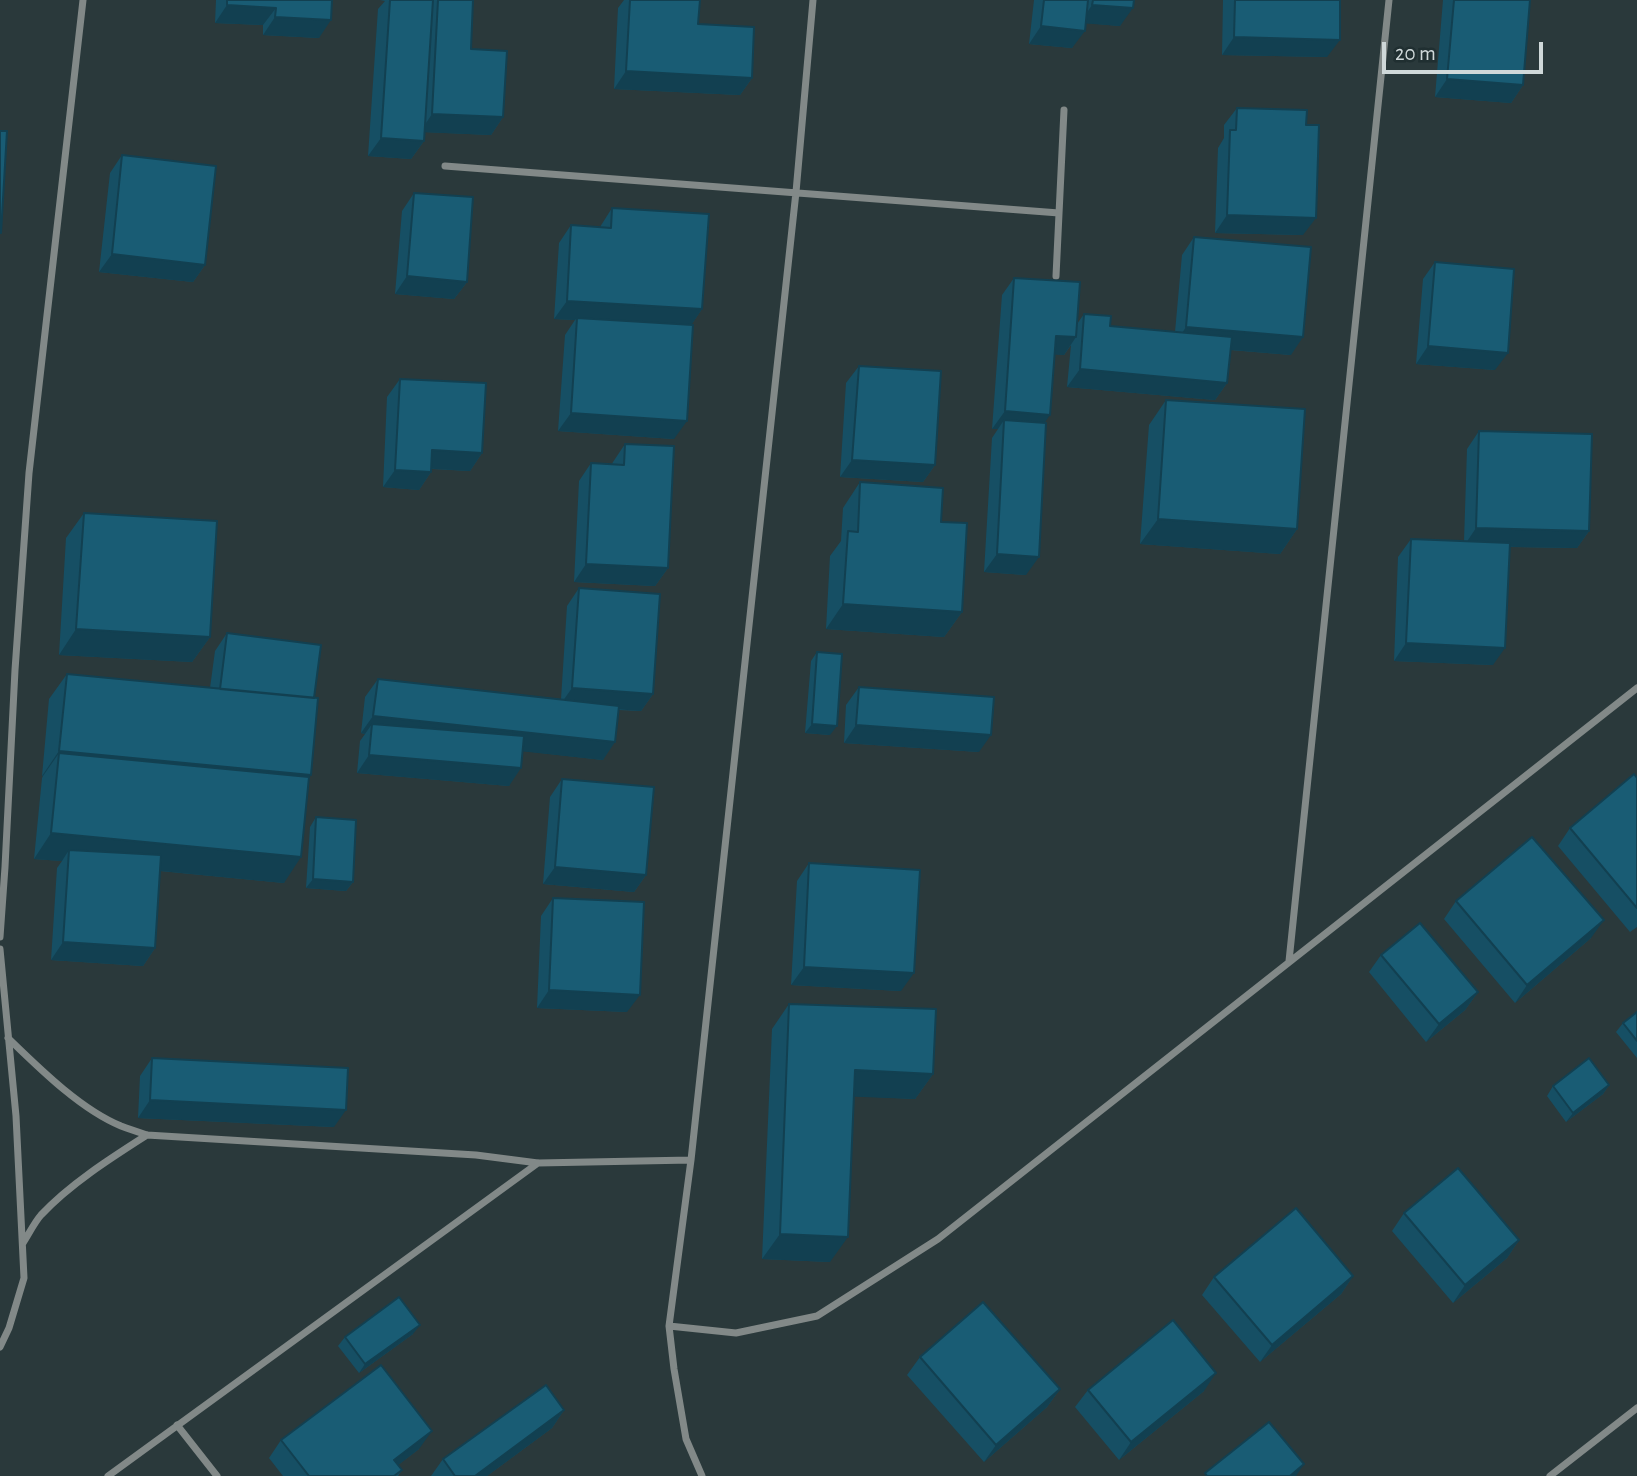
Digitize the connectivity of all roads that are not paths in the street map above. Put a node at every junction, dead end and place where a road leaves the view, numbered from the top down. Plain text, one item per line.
1 (83, 0) edge
2 (813, 0) edge
3 (1389, 0) edge
4 (1064, 110) dead end
5 (445, 166) dead end
6 (796, 192) junction
7 (1059, 213) junction
8 (1056, 276) dead end
9 (1637, 688) edge
10 (0, 937) edge
11 (0, 948) edge
12 (1289, 961) junction
13 (8, 1038) junction
14 (147, 1135) junction
15 (691, 1160) junction
16 (538, 1163) junction
17 (23, 1243) junction
18 (669, 1326) junction
19 (0, 1347) edge
20 (1637, 1408) edge
21 (177, 1425) junction
22 (108, 1476) edge
23 (217, 1476) edge
24 (702, 1476) edge
25 (1550, 1476) edge

1 - 10 street
2 - 6 street
3 - 12 street
4 - 7 street
5 - 6 street
6 - 7 street
6 - 15 street
7 - 8 street
9 - 12 street
11 - 13 street
12 - 18 street
13 - 14 street
13 - 17 street
14 - 16 street
14 - 17 street
15 - 16 street
15 - 18 street
16 - 21 street
17 - 19 street
18 - 24 street
20 - 25 street
21 - 22 street
21 - 23 street

